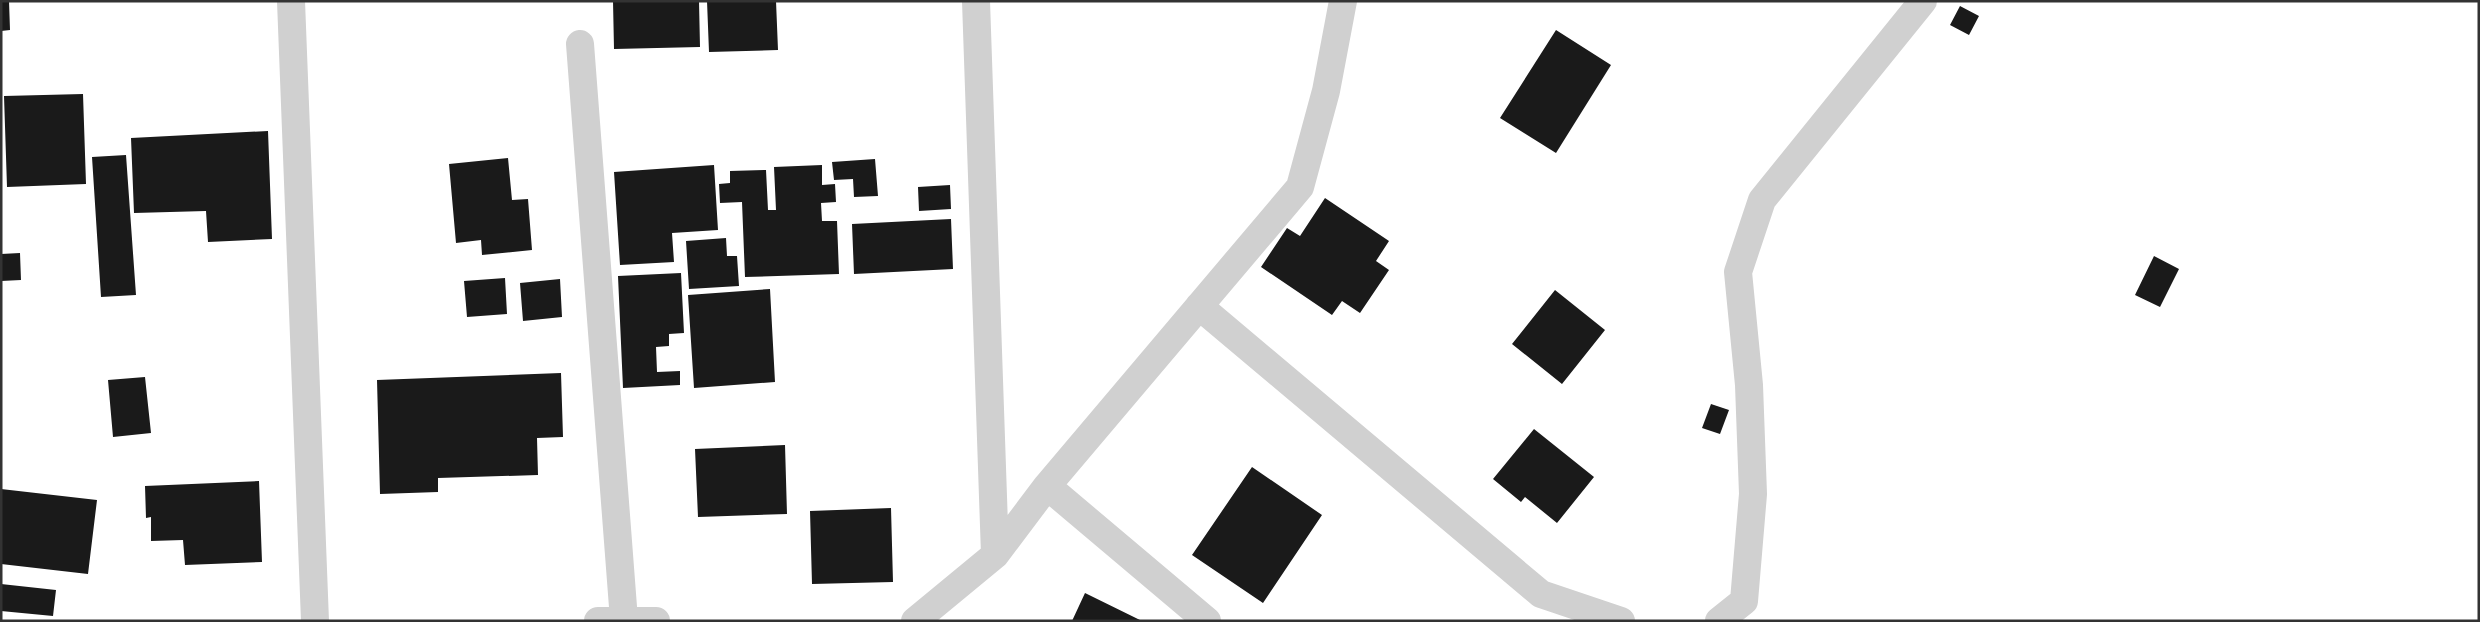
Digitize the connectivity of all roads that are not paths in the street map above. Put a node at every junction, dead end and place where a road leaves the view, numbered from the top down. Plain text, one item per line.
1 (291, 1) edge
2 (976, 1) edge
3 (1343, 1) edge
4 (1923, 1) edge
5 (580, 44) dead end
6 (1199, 306) junction
7 (1047, 486) junction
8 (996, 555) junction
9 (611, 620) edge
10 (315, 621) edge
11 (656, 621) edge
12 (915, 621) edge
13 (1207, 621) edge
14 (1621, 621) edge
15 (1719, 621) edge

1 - 10 street
2 - 8 street
3 - 6 street
4 - 15 street
5 - 9 street
6 - 7 street
6 - 14 street
7 - 8 street
7 - 13 street
8 - 12 street
9 - 11 street

